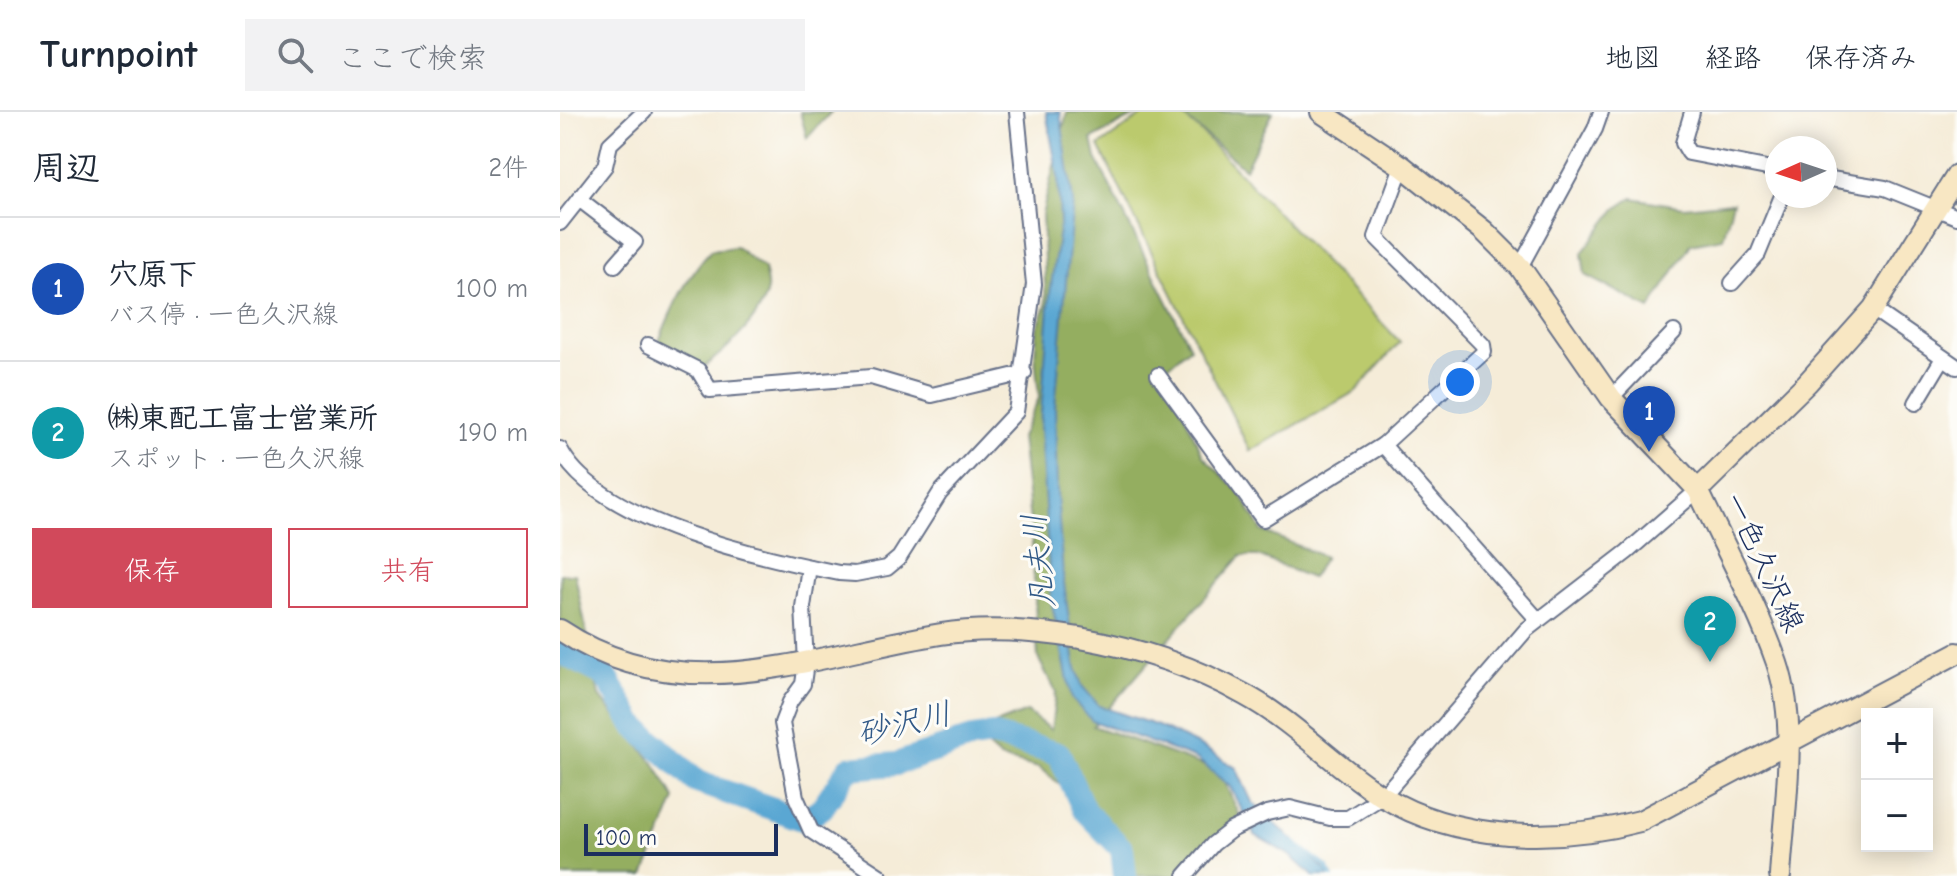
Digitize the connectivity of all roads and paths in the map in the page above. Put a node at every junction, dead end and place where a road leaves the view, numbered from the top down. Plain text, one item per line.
1 (644, 112) edge
2 (1017, 112) edge
3 (1321, 112) edge
4 (1601, 112) edge
5 (1692, 112) edge
6 (1402, 166) junction
7 (1765, 168) edge
8 (1957, 175) edge
9 (1837, 180) edge
10 (579, 199) junction
11 (1777, 208) edge
12 (1938, 208) junction
13 (1957, 217) edge
14 (560, 223) edge
15 (615, 265) dead end
16 (1520, 267) junction
17 (1732, 283) dead end
18 (1873, 309) junction
19 (1674, 332) dead end
20 (648, 345) dead end
21 (1943, 358) junction
22 (1957, 367) edge
23 (1024, 373) junction
24 (1158, 375) dead end
25 (1611, 398) junction
26 (1916, 403) dead end
27 (1383, 445) junction
28 (560, 449) edge
29 (1698, 490) junction
30 (809, 567) junction
31 (1538, 620) junction
32 (560, 630) edge
33 (1957, 653) edge
34 (806, 663) junction
35 (1787, 744) junction
36 (1383, 796) junction
37 (880, 876) edge
38 (1185, 876) edge
39 (1780, 876) edge

1 - 10 street
2 - 23 street
3 - 6 street
4 - 16 street
5 - 7 street
6 - 16 street
6 - 27 street
8 - 12 street, 一色久沢線
9 - 12 street
10 - 14 street
10 - 15 street
11 - 17 street
12 - 13 street
12 - 18 street, 一色久沢線
16 - 25 street
18 - 21 street
18 - 29 street, 一色久沢線
19 - 25 street
20 - 23 street
21 - 22 street
21 - 26 street
23 - 30 street
24 - 27 street
25 - 29 street
27 - 31 street
28 - 30 street
29 - 31 street
29 - 35 street, 一色久沢線
30 - 34 street
31 - 36 street
32 - 34 street
33 - 35 street
34 - 36 street
34 - 37 street
35 - 36 street
35 - 39 street, 一色久沢線
36 - 38 street

